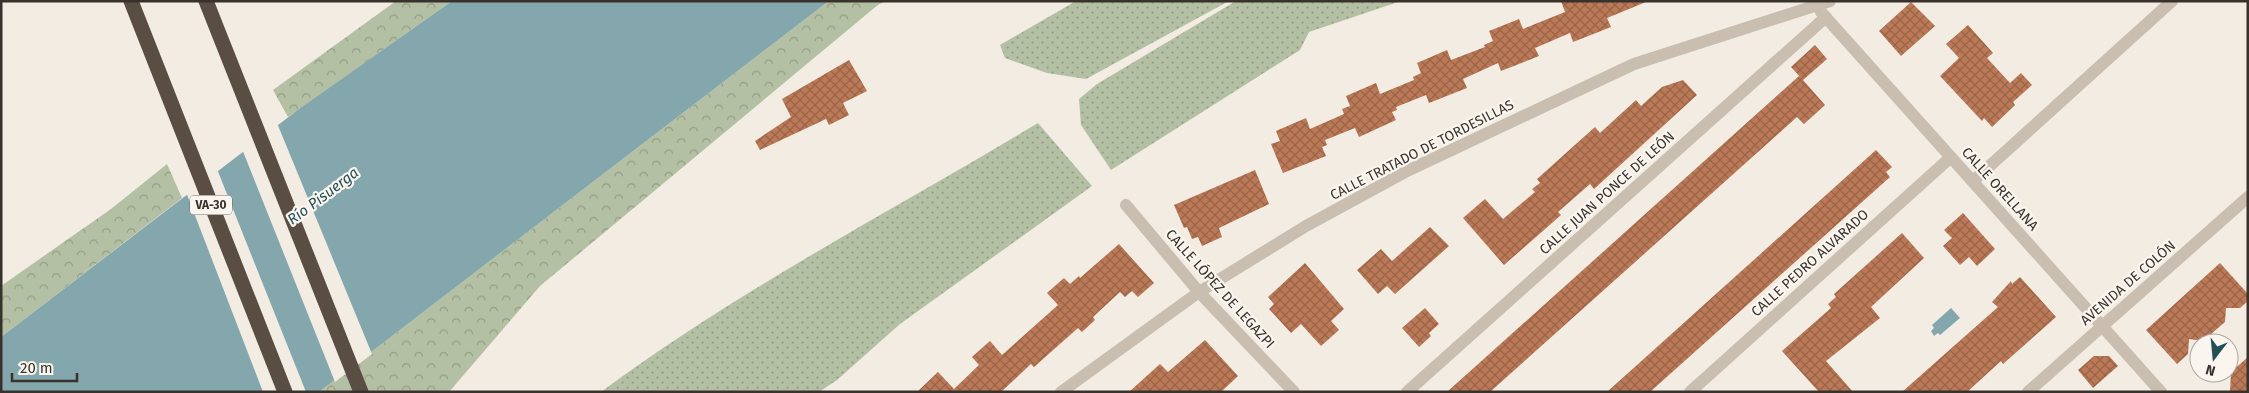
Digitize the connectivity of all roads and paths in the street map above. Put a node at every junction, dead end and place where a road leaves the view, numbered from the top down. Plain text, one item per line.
1 (131, 1) edge
2 (206, 1) edge
3 (1830, 1) edge
4 (2172, 1) edge
5 (1816, 6) junction
6 (1826, 17) junction
7 (1951, 157) junction
8 (1973, 181) junction
9 (2248, 197) edge
10 (1126, 206) dead end
11 (1199, 292) junction
12 (2101, 326) junction
13 (285, 392) edge
14 (361, 392) edge
15 (1061, 392) edge
16 (1294, 392) edge
17 (1407, 392) edge
18 (1690, 392) edge
19 (2028, 392) edge
20 (2161, 392) edge

1 - 13 highway, VA-30
2 - 14 highway
3 - 5 street, CALLE TRATADO DE TORDESILLAS
4 - 8 street
5 - 6 street, CALLE ORELLANA
5 - 11 street, CALLE TRATADO DE TORDESILLAS
6 - 7 street, CALLE ORELLANA
6 - 17 street, CALLE JUAN PONCE DE LEÓN
7 - 8 street, CALLE ORELLANA
7 - 18 street, CALLE PEDRO ALVARADO
8 - 12 street, CALLE ORELLANA
9 - 12 street, AVENIDA DE COLÓN
10 - 11 street, CALLE LÓPEZ DE LEGAZPI
11 - 15 street, CALLE TRATADO DE TORDESILLAS
11 - 16 street, CALLE LÓPEZ DE LEGAZPI
12 - 19 street, AVENIDA DE COLÓN
12 - 20 street, CALLE ORELLANA

